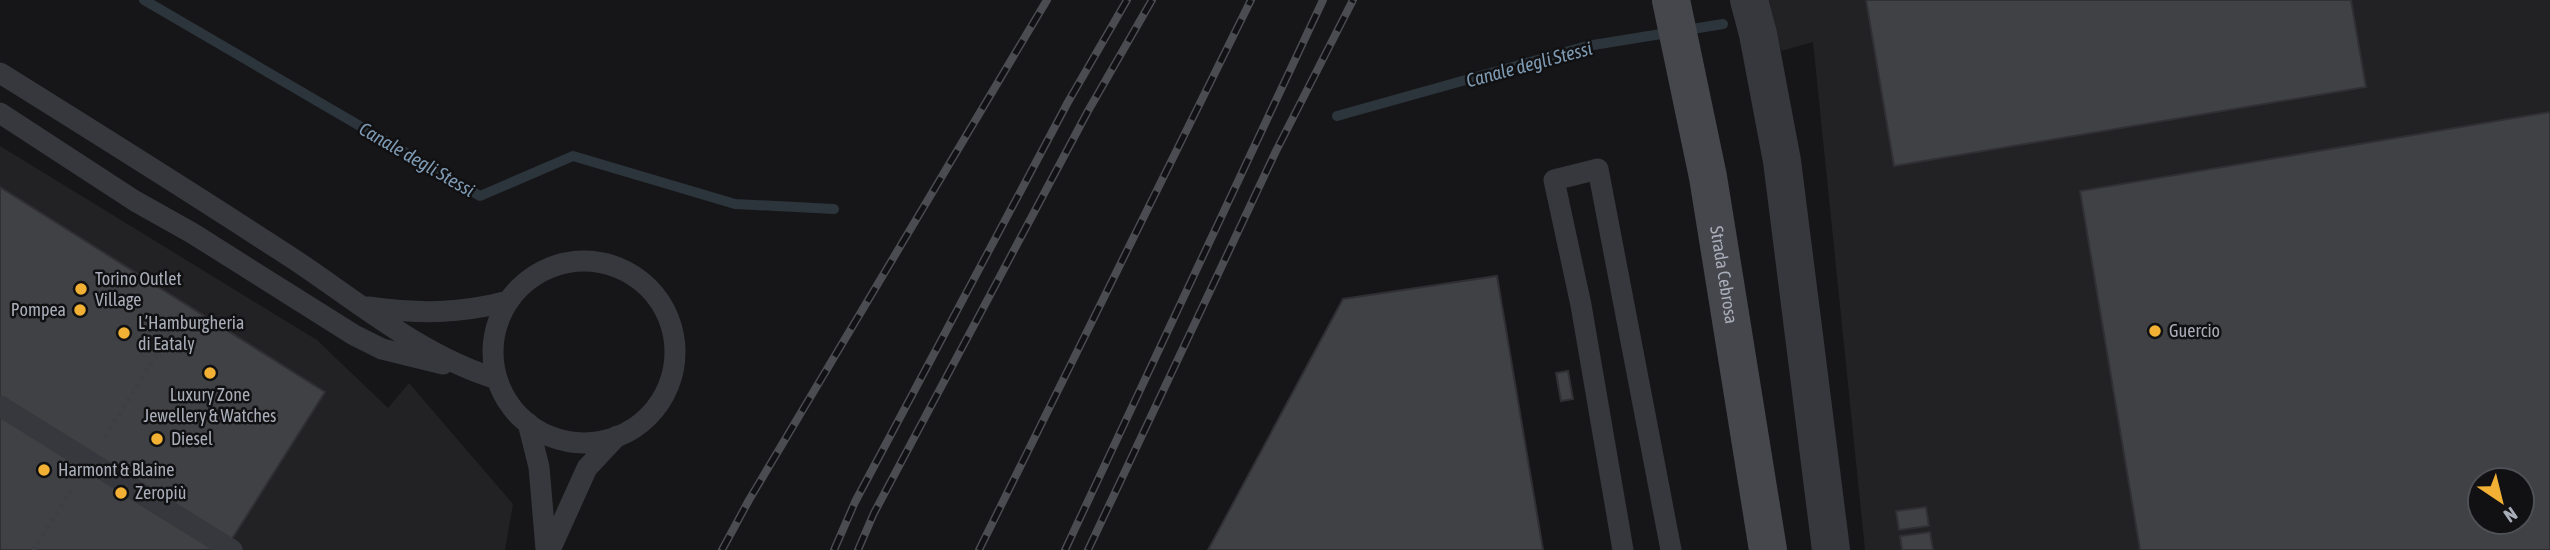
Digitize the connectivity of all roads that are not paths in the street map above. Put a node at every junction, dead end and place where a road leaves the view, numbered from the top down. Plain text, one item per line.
1 (1671, 0) edge
2 (1749, 0) edge
3 (0, 73) edge
4 (0, 113) edge
5 (509, 301) junction
6 (363, 306) junction
7 (470, 370) junction
8 (497, 379) junction
9 (0, 406) edge
10 (528, 423) junction
11 (617, 436) junction
12 (232, 550) edge
13 (548, 550) edge
14 (1623, 550) edge
15 (1671, 550) edge
16 (1768, 550) edge
17 (1831, 550) edge

1 - 16 main road, Strada Cebrosa
2 - 17 street
3 - 6 lane
4 - 7 lane
5 - 6 lane
5 - 8 lane
5 - 11 lane
6 - 7 lane
7 - 8 lane
8 - 10 lane
9 - 12 lane
10 - 11 lane
10 - 13 lane
11 - 13 lane
14 - 15 lane

